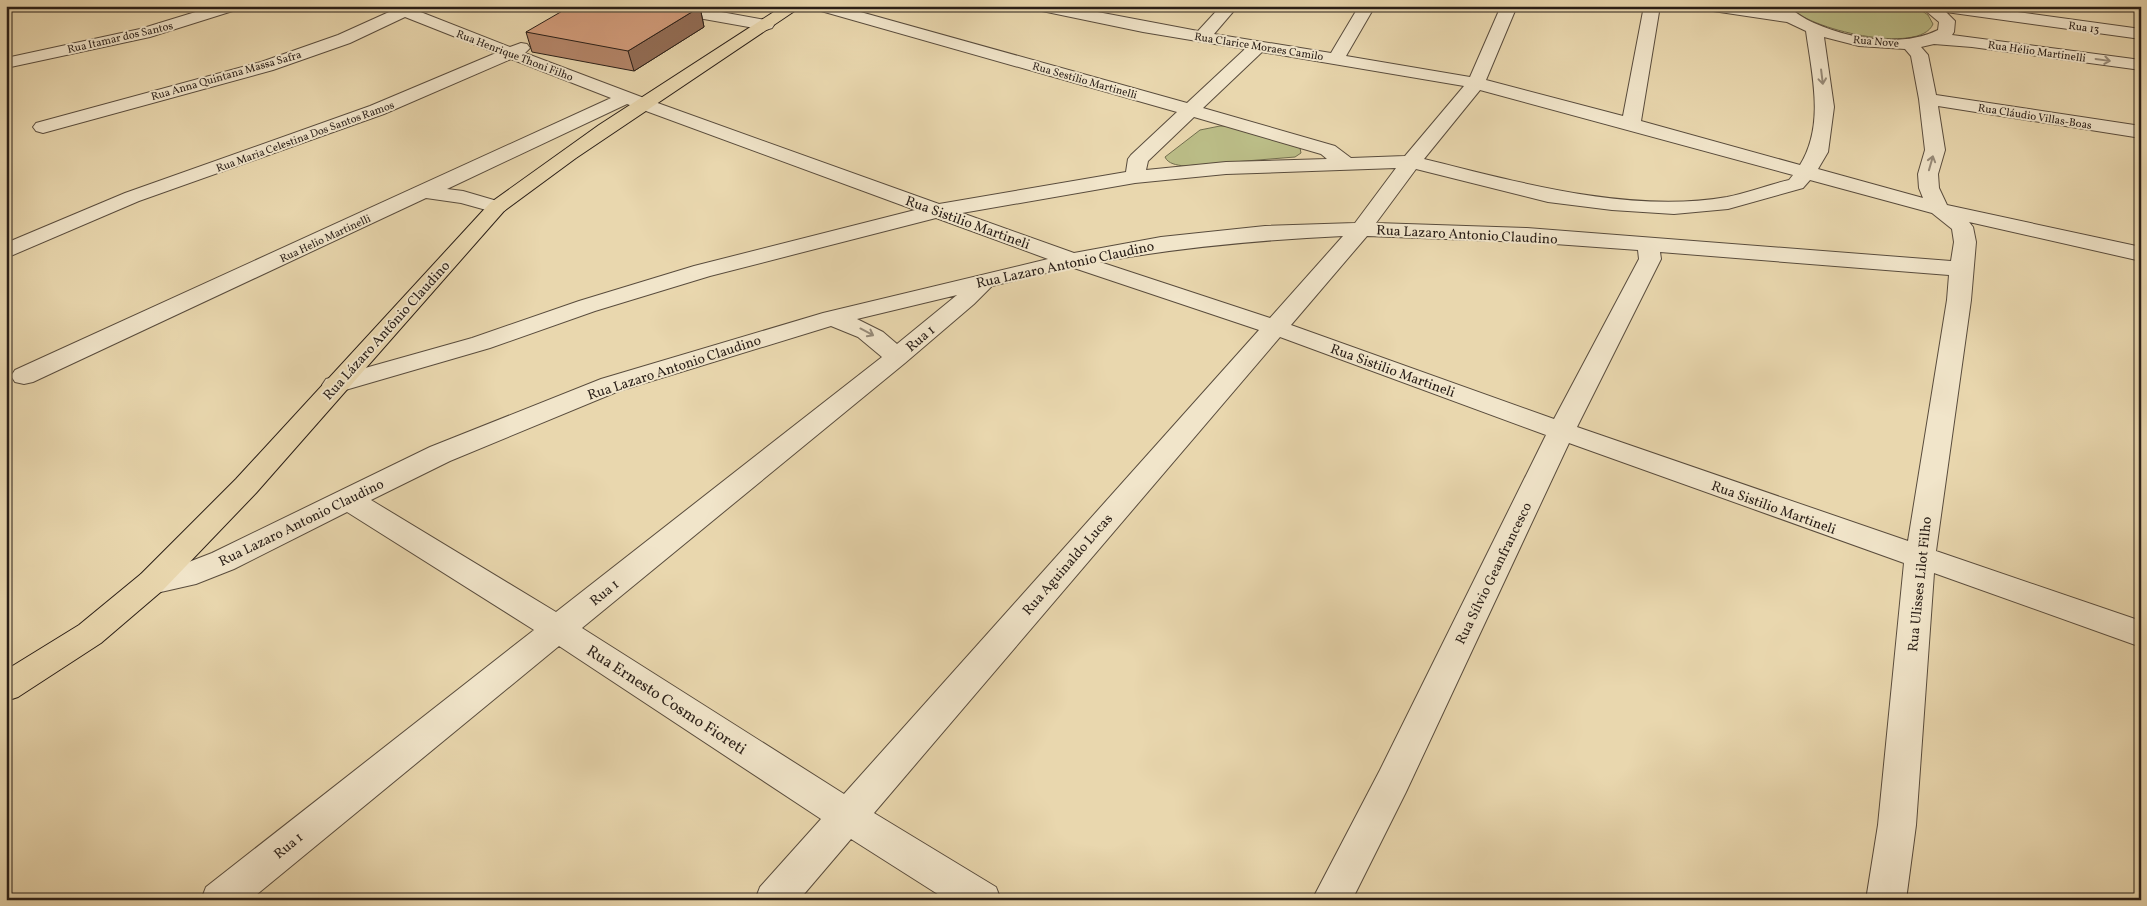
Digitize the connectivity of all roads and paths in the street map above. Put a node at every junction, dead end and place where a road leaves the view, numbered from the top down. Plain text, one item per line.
1 (233, 6) edge
2 (385, 6) edge
3 (659, 6) edge
4 (794, 6) edge
5 (820, 6) edge
6 (1042, 6) edge
7 (1230, 6) edge
8 (1367, 6) edge
9 (1509, 6) edge
10 (1652, 6) edge
11 (1713, 6) edge
12 (1776, 6) edge
13 (1928, 6) edge
14 (1937, 6) edge
15 (2062, 6) edge
16 (411, 9) edge
17 (1085, 11) edge
18 (1791, 18) junction
19 (766, 25) junction
20 (2071, 25) junction
21 (1814, 29) junction
22 (2141, 34) edge
23 (1202, 37) junction
24 (537, 39) edge
25 (1933, 40) junction
26 (1909, 43) junction
27 (1256, 47) junction
28 (512, 54) junction
29 (1336, 58) junction
30 (6, 63) edge
31 (2141, 65) edge
32 (1476, 83) junction
33 (1928, 99) junction
34 (636, 101) junction
35 (1190, 111) junction
36 (1630, 124) junction
37 (43, 127) dead end
38 (2135, 131) edge
39 (2141, 150) edge
40 (1411, 162) junction
41 (1346, 163) junction
42 (1806, 172) junction
43 (1135, 177) junction
44 (426, 192) junction
45 (497, 207) junction
46 (1939, 210) junction
47 (937, 211) junction
48 (1361, 229) junction
49 (1648, 245) junction
50 (6, 251) edge
51 (2141, 254) edge
52 (1072, 260) junction
53 (1961, 269) junction
54 (985, 280) junction
55 (831, 318) junction
56 (1274, 327) junction
57 (896, 358) junction
58 (24, 376) dead end
59 (335, 385) junction
60 (1561, 431) junction
61 (349, 500) junction
62 (1920, 558) junction
63 (152, 582) junction
64 (558, 629) junction
65 (2141, 634) edge
66 (6, 688) edge
67 (848, 816) junction
68 (220, 900) edge
69 (774, 900) edge
70 (982, 900) edge
71 (1332, 900) edge
72 (1886, 900) edge

1 - 30 street, Rua Itamar dos Santos
2 - 16 street, Rua Henrique Thoni Filho
3 - 19 street
4 - 19 main road, Rua Lázaro Antônio Claudino
5 - 35 street, Rua Sestílio Martinelli
6 - 17 street, Rua Clarice Moraes Camilo
7 - 23 street
8 - 29 street
9 - 32 street
10 - 36 street
11 - 18 street
12 - 18 street, Rua Nove
13 - 25 street
14 - 20 street, Rua 13
15 - 20 street
16 - 28 street, Rua Henrique Thoni Filho
16 - 37 street, Rua Anna Quintana Massa Safra
17 - 23 street, Rua Clarice Moraes Camilo
18 - 21 street, Rua Nove
19 - 34 main road, Rua Lázaro Antônio Claudino
20 - 22 street, Rua 13
21 - 26 street, Rua Nove
21 -> 42 street
23 - 27 street, Rua Clarice Moraes Camilo
24 - 28 street, Rua Maria Celestina Dos Santos Ramos
25 - 26 street, Rua Nove
25 -> 31 street, Rua Hélio Martinelli
26 - 33 street
27 - 29 street, Rua Clarice Moraes Camilo
27 - 35 street
28 - 34 street, Rua Henrique Thoni Filho
28 - 50 street, Rua Maria Celestina Dos Santos Ramos
29 - 32 street, Rua Clarice Moraes Camilo
32 - 36 street, Rua Clarice Moraes Camilo
32 - 40 street
33 - 38 street, Rua Cláudio Villas-Boas
46 -> 33 street
34 - 44 street, Rua Helio Martinelli
34 - 45 main road, Rua Lázaro Antônio Claudino
34 - 47 street, Rua Sistilio Martineli
35 - 41 street, Rua Sestílio Martinelli
35 - 43 street
36 - 42 street, Rua Clarice Moraes Camilo
38 - 39 street
40 - 41 street
40 - 42 street
40 - 48 street
41 - 43 street
42 - 46 street, Rua Clarice Moraes Camilo
43 - 47 street
44 - 45 street
44 - 58 street, Rua Helio Martinelli
45 - 59 main road, Rua Lázaro Antônio Claudino
46 - 51 street, Rua Clarice Moraes Camilo
46 - 53 street
47 - 52 street, Rua Sistilio Martineli
47 - 59 street
48 - 49 street, Rua Lazaro Antonio Claudino
48 - 52 street, Rua Lazaro Antonio Claudino
48 - 56 street, Rua Aguinaldo Lucas
49 - 53 street, Rua Lazaro Antonio Claudino
49 - 60 street, Rua Sílvio Geanfrancesco
52 - 54 street, Rua Lazaro Antonio Claudino
52 - 56 street, Rua Sistilio Martineli
53 - 62 street, Rua Ulisses Lilot Filho
54 - 55 street, Rua Lazaro Antonio Claudino
54 - 57 street, Rua 1
55 -> 57 street
55 - 61 street, Rua Lazaro Antonio Claudino
56 - 60 street, Rua Sistilio Martineli
56 - 67 street, Rua Aguinaldo Lucas
57 - 64 street, Rua 1
59 - 63 main road, Rua Lázaro Antônio Claudino
60 - 62 street, Rua Sistilio Martineli
60 - 71 street, Rua Sílvio Geanfrancesco
61 - 63 street, Rua Lazaro Antonio Claudino
61 - 64 street, Rua Ernesto Cosmo Fioreti
62 - 65 street, Rua Sistilio Martineli
62 - 72 street, Rua Ulisses Lilot Filho
63 - 66 main road, Rua Lázaro Antônio Claudino
64 - 67 street, Rua Ernesto Cosmo Fioreti
64 - 68 street, Rua 1
67 - 69 street, Rua Aguinaldo Lucas
67 - 70 street, Rua Ernesto Cosmo Fioreti

